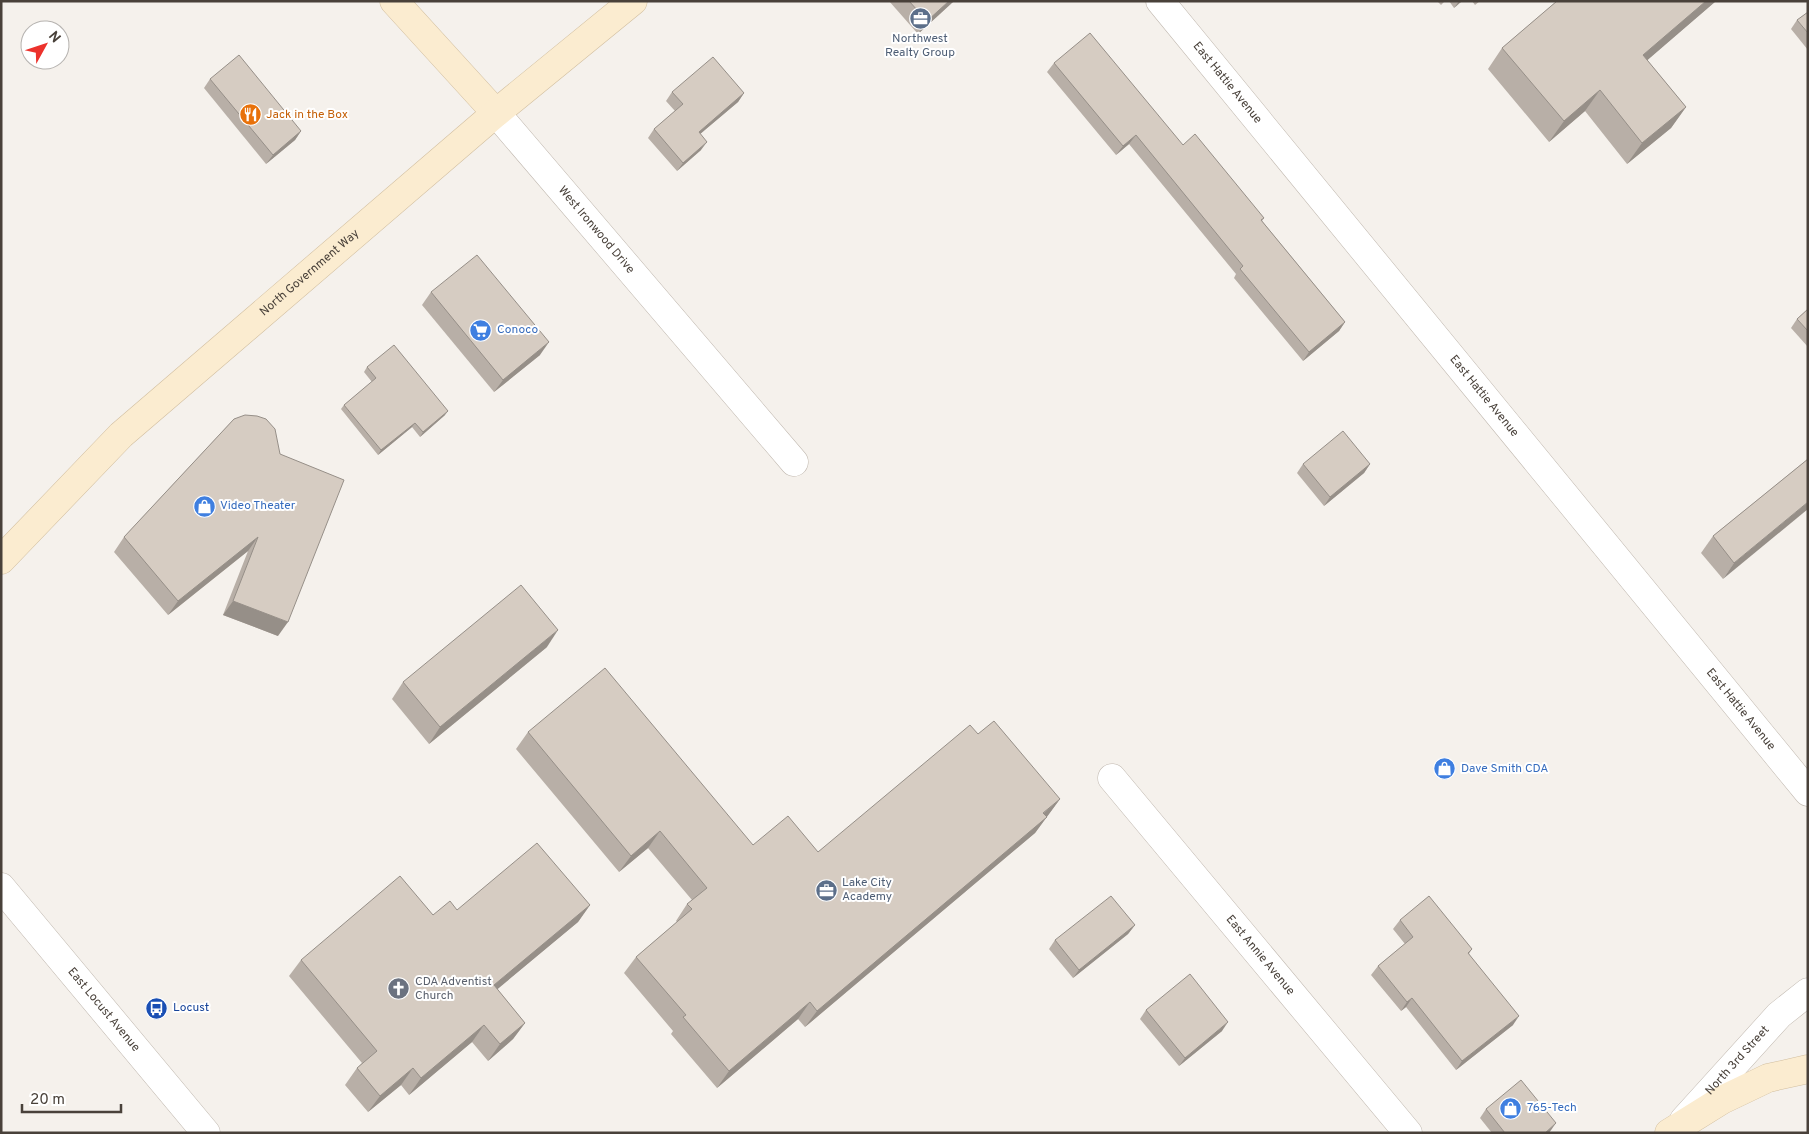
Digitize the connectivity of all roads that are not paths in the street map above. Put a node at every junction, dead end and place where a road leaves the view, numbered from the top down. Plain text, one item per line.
1 (394, 1) edge
2 (632, 1) edge
3 (1160, 1) edge
4 (496, 112) junction
5 (794, 462) dead end
6 (1, 560) edge
7 (1112, 778) dead end
8 (1808, 792) edge
9 (1, 887) edge
10 (1808, 992) edge
11 (1808, 1069) edge
12 (1673, 1130) edge
13 (206, 1133) edge
14 (1408, 1133) edge

1 - 4 main road, West Ironwood Drive
2 - 4 main road, North Government Way
3 - 8 street, East Hattie Avenue
4 - 5 street, West Ironwood Drive
4 - 6 main road, North Government Way
7 - 14 street, East Annie Avenue
9 - 13 street, East Locust Avenue
10 - 12 street, North 3rd Street
11 - 12 main road

